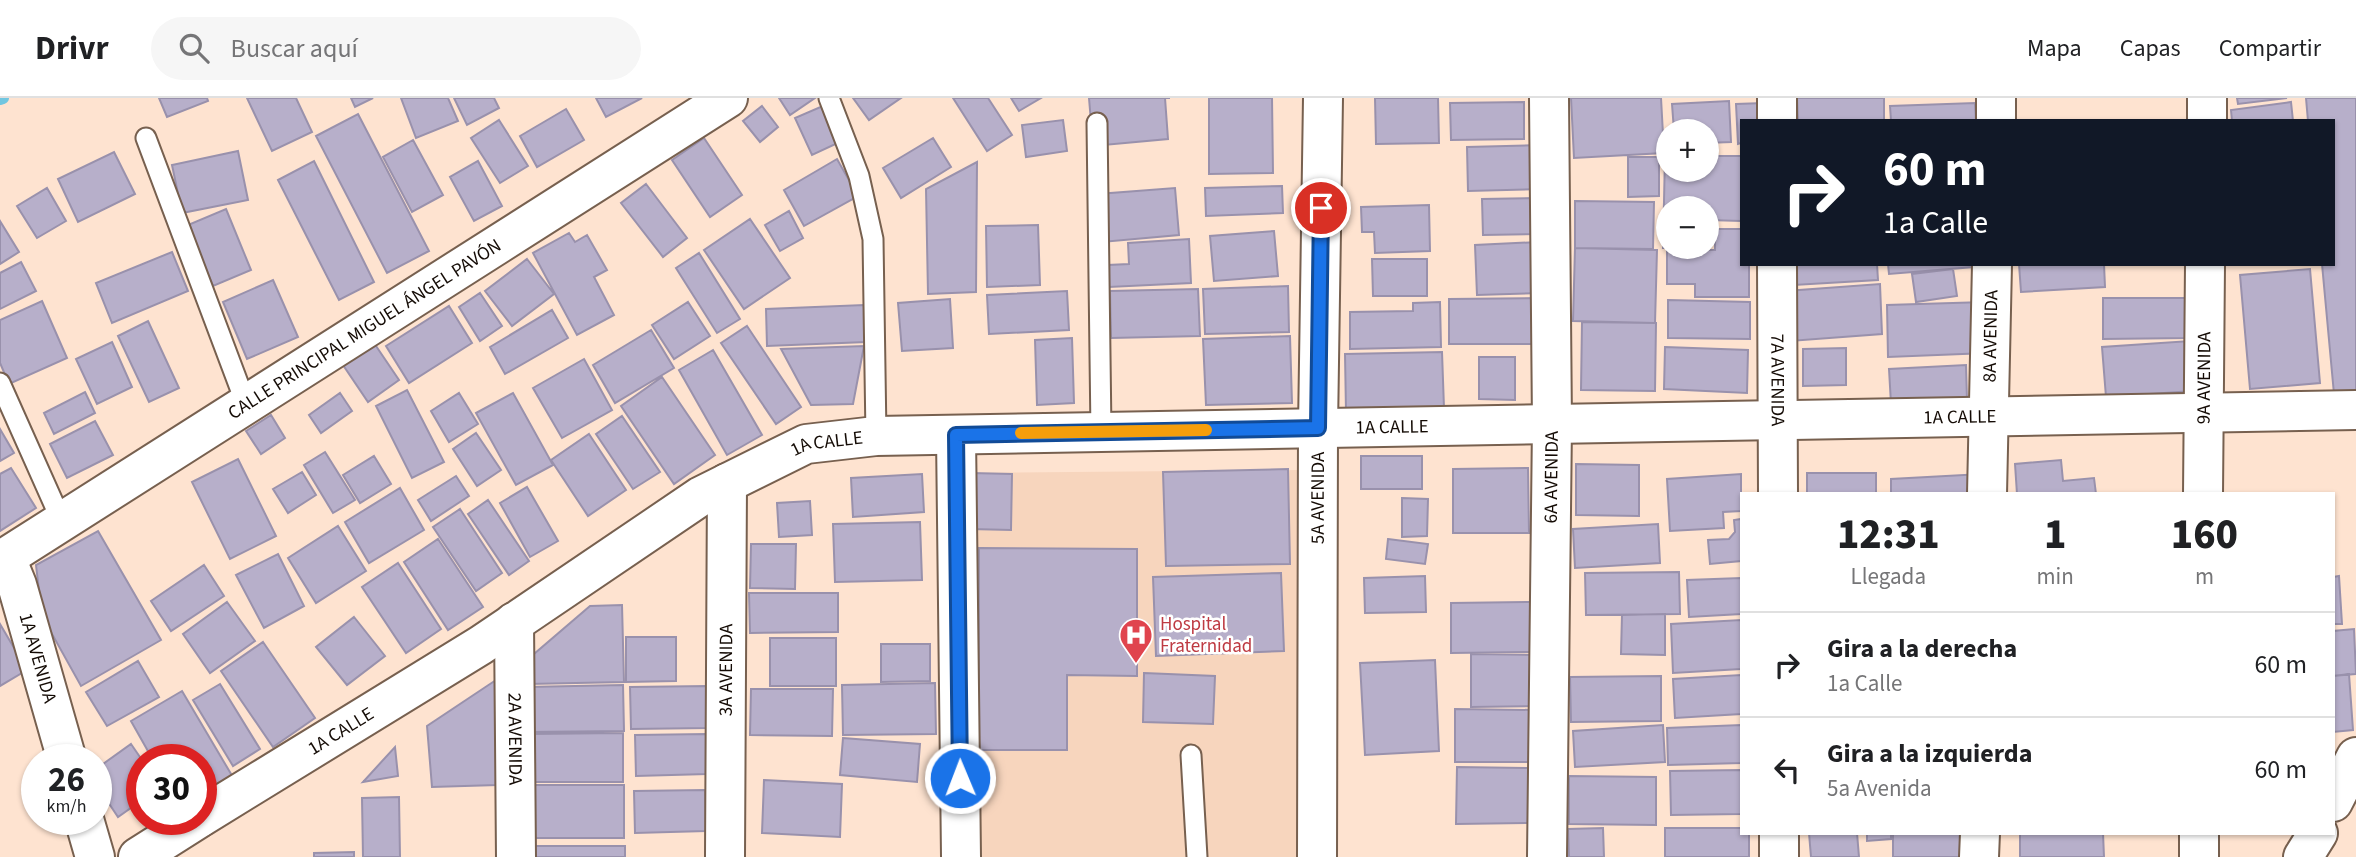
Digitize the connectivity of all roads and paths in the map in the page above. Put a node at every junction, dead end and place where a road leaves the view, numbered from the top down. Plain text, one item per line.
1 (728, 98) edge
2 (829, 98) edge
3 (1323, 98) edge
4 (1549, 98) edge
5 (1777, 98) edge
6 (1996, 98) edge
7 (2207, 98) edge
8 (1777, 119) edge
9 (1996, 119) edge
10 (2207, 119) edge
11 (1097, 123) dead end
12 (146, 138) dead end
13 (1777, 266) edge
14 (1992, 266) edge
15 (2205, 266) edge
16 (0, 383) edge
17 (246, 404) junction
18 (2356, 410) edge
19 (2204, 413) junction
20 (1989, 416) junction
21 (1777, 420) junction
22 (1552, 424) junction
23 (1318, 428) junction
24 (1101, 432) junction
25 (956, 435) junction
26 (876, 436) junction
27 (727, 483) junction
28 (1778, 492) edge
29 (1987, 492) edge
30 (2203, 492) edge
31 (62, 522) junction
32 (3, 559) edge
33 (514, 622) junction
34 (62, 744) edge
35 (1191, 755) dead end
36 (2356, 757) edge
37 (2335, 798) edge
38 (217, 807) edge
39 (89, 835) edge
40 (173, 835) edge
41 (1779, 835) edge
42 (1980, 835) edge
43 (2199, 835) edge
44 (2317, 835) edge
45 (95, 857) edge
46 (138, 857) edge
47 (516, 857) edge
48 (725, 857) edge
49 (961, 857) edge
50 (1197, 857) edge
51 (1317, 857) edge
52 (1547, 857) edge
53 (1779, 857) edge
54 (1979, 857) edge
55 (2199, 857) edge
56 (2303, 857) edge

1 - 17 street, CALLE PRINCIPAL MIGUEL ÁNGEL PAVÓN
2 - 26 lane
3 - 23 street, 5A AVENIDA
4 - 22 street, 6A AVENIDA
5 - 8 street
6 - 9 street
7 - 10 street
11 - 24 lane
12 - 17 lane
13 - 21 street, 7A AVENIDA
14 - 20 street, 8A AVENIDA
15 - 19 street, 9A AVENIDA
16 - 31 lane
17 - 31 street, CALLE PRINCIPAL MIGUEL ÁNGEL PAVÓN
18 - 19 street, 1A CALLE
19 - 20 street, 1A CALLE
19 - 30 street, 9A AVENIDA
20 - 21 street, 1A CALLE
20 - 29 street, 8A AVENIDA
21 - 22 street, 1A CALLE
21 - 28 street, 7A AVENIDA
22 - 23 street, 1A CALLE
22 - 52 street, 6A AVENIDA
23 - 24 street, 1A CALLE
23 - 51 street, 5A AVENIDA
24 - 25 street, 1A CALLE
25 - 26 street, 1A CALLE
25 - 49 street
26 - 27 street, 1A CALLE
27 - 33 street, 1A CALLE
27 - 48 street, 3A AVENIDA
31 - 32 street, CALLE PRINCIPAL MIGUEL ÁNGEL PAVÓN
32 - 34 street, 1A AVENIDA
33 - 38 street, 1A CALLE
33 - 47 street, 2A AVENIDA
35 - 50 lane
36 - 37 street
39 - 45 street
40 - 46 street, 1A CALLE
41 - 53 street
42 - 54 street
43 - 55 street
44 - 56 street

